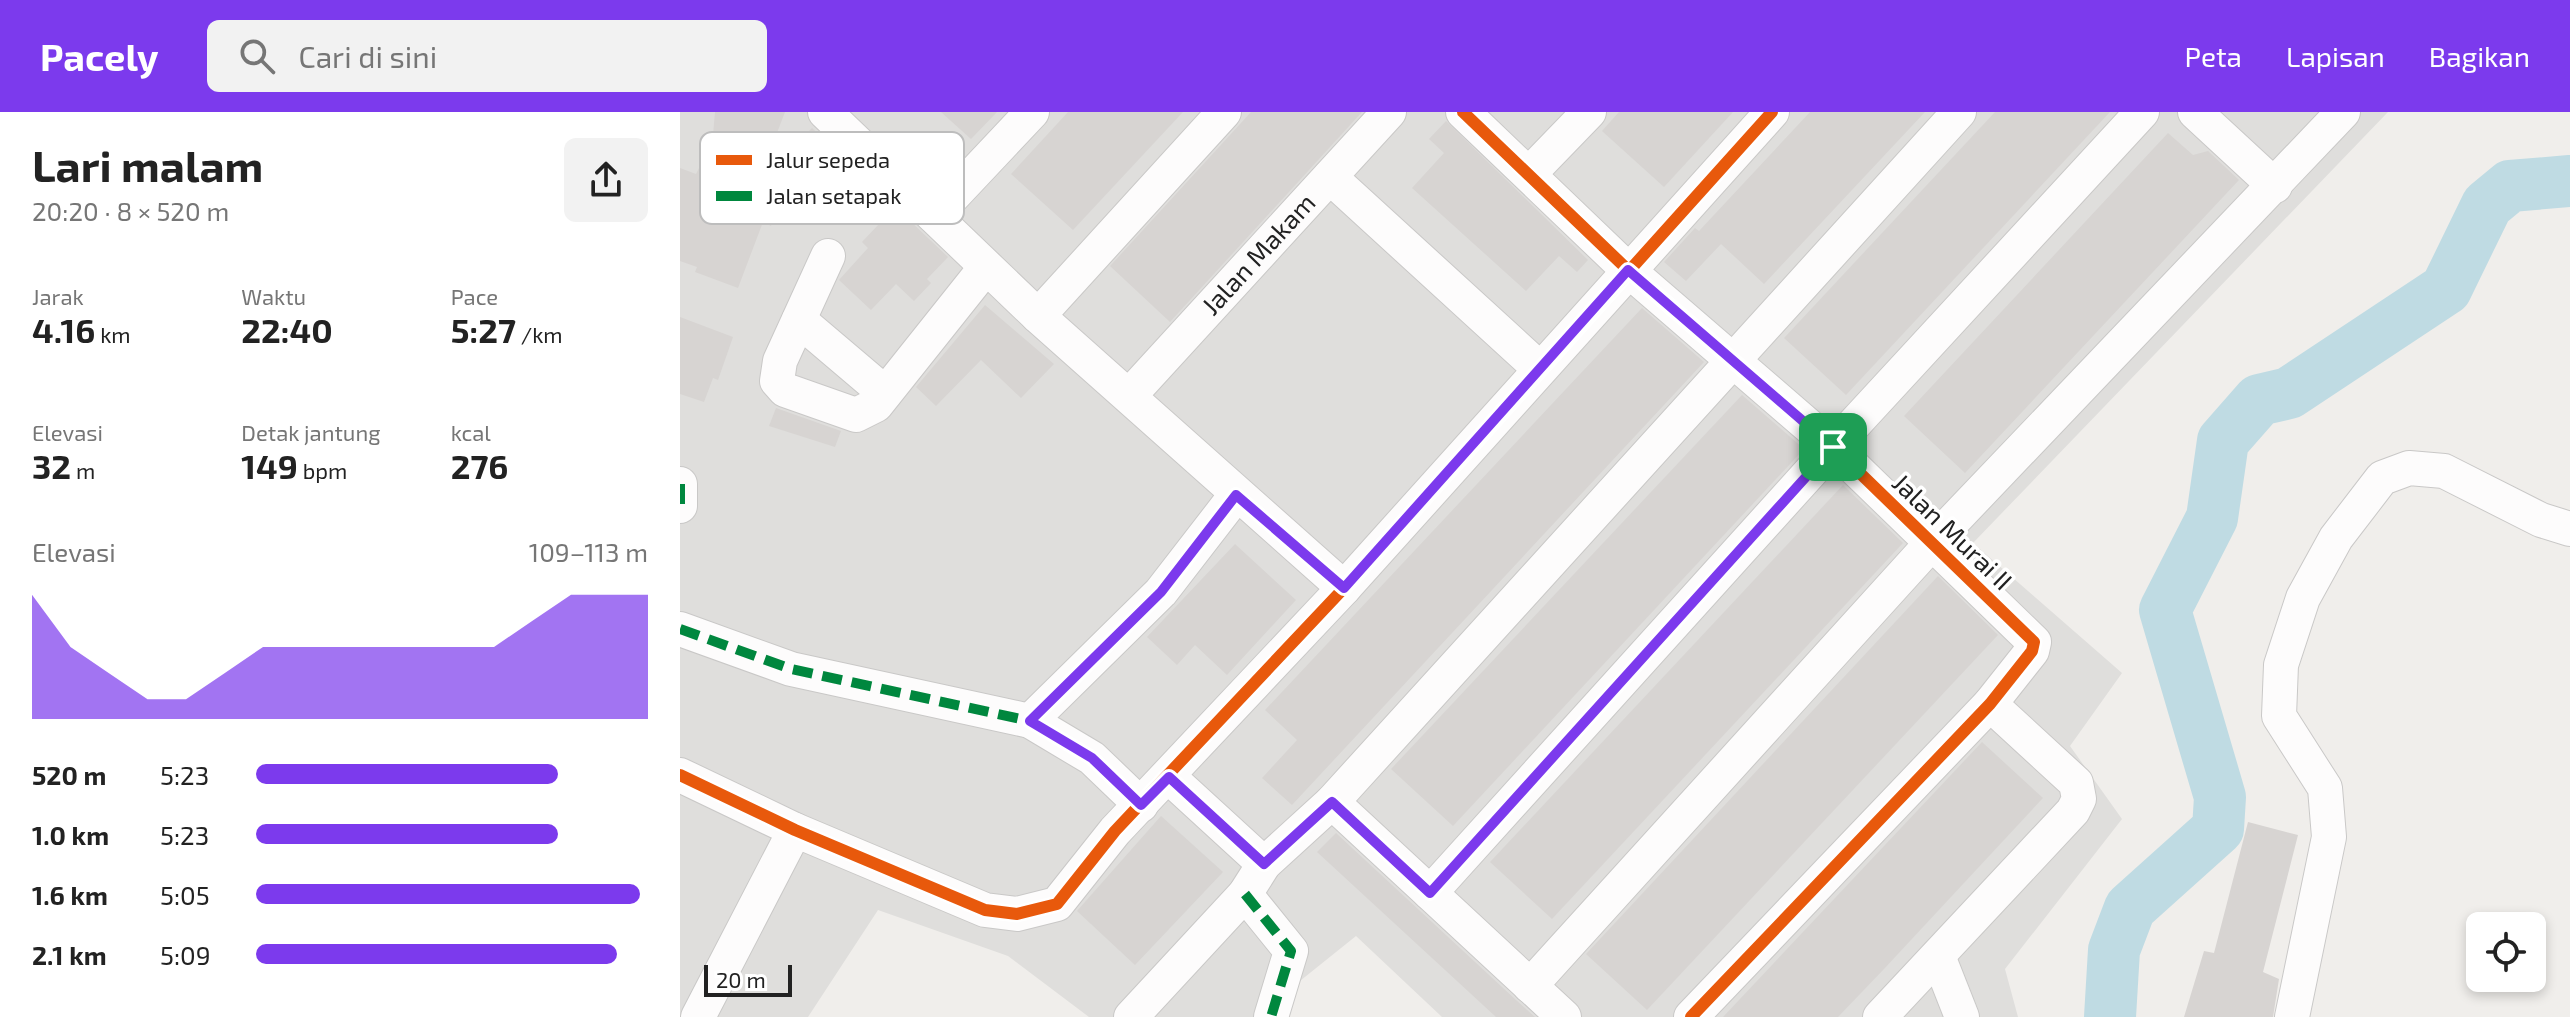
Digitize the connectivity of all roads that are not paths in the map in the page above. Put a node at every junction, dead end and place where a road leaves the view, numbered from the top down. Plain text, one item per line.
1 (1032, 112) edge
2 (1224, 112) edge
3 (1389, 112) edge
4 (1463, 112) edge
5 (1589, 112) edge
6 (1772, 112) edge
7 (1959, 112) edge
8 (2142, 112) edge
9 (2195, 112) edge
10 (2343, 112) edge
11 (842, 117) edge
12 (856, 132) edge
13 (1529, 174) junction
14 (1330, 177) junction
15 (964, 184) edge
16 (2275, 186) junction
17 (942, 224) edge
18 (828, 256) dead end
19 (986, 267) junction
20 (1628, 270) junction
21 (1038, 316) junction
22 (799, 320) junction
23 (1733, 360) junction
24 (1539, 368) junction
25 (885, 393) junction
26 (1129, 396) junction
27 (1833, 447) junction
28 (680, 484) edge
29 (1236, 495) junction
30 (680, 506) edge
31 (2570, 529) edge
32 (1930, 545) junction
33 (1344, 588) junction
34 (680, 629) edge
35 (1990, 704) junction
36 (1030, 721) junction
37 (680, 776) edge
38 (1169, 777) junction
39 (1332, 802) junction
40 (1141, 805) junction
41 (795, 830) junction
42 (1264, 864) junction
43 (1430, 893) junction
44 (1245, 894) junction
45 (1938, 956) junction
46 (1530, 986) junction
47 (698, 1017) edge
48 (1131, 1017) edge
49 (1271, 1017) edge
50 (1564, 1017) edge
51 (1691, 1017) edge
52 (1880, 1017) edge
53 (1962, 1017) edge
54 (2292, 1017) edge

1 - 15 street
2 - 21 street
3 - 14 street, Jalan Makam
4 - 13 street, Jalan Murai II
5 - 13 street
6 - 20 street
7 - 23 street
8 - 27 street
9 - 16 street
10 - 16 street
11 - 12 street
13 - 20 street, Jalan Murai II
14 - 24 street
14 - 26 street, Jalan Makam
16 - 32 street
17 - 19 street
18 - 22 street
19 - 21 street
19 - 25 street
20 - 23 street, Jalan Murai II
20 - 24 street
21 - 26 street
22 - 25 street
22 - 25 street
23 - 27 street, Jalan Murai II
23 - 39 street
24 - 33 street
26 - 29 street
27 - 32 street, Jalan Murai II
27 - 43 street
28 - 30 street
29 - 33 street
29 - 36 street
31 - 54 street
32 - 35 street, Jalan Murai II
32 - 46 street
33 - 38 street
34 - 36 street
35 - 45 street
35 - 51 street, Jalan Murai II
36 - 40 street
37 - 41 street
38 - 40 street
38 - 42 street
39 - 42 street
39 - 43 street
40 - 41 street
41 - 47 street
42 - 44 street
43 - 46 street
44 - 48 street
44 - 49 street
45 - 52 street
45 - 53 street
46 - 50 street

